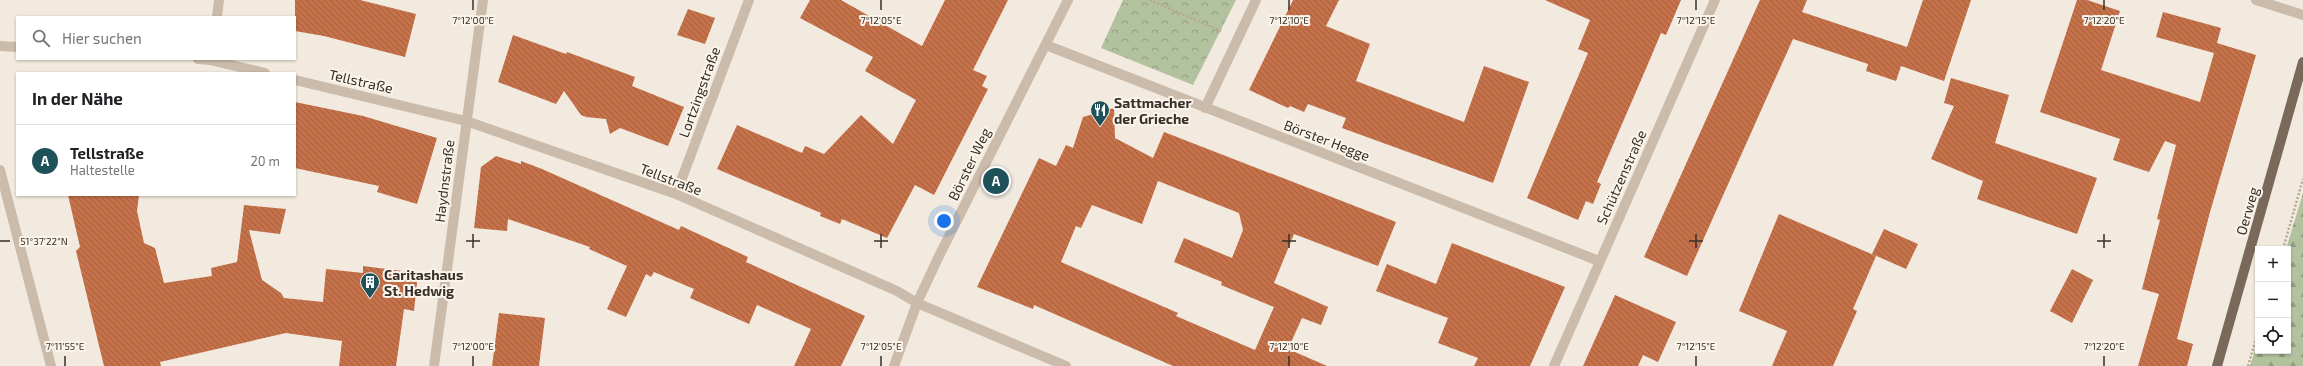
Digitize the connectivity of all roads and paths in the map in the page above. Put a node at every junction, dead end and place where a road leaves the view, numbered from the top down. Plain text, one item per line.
1 (219, 0) edge
2 (483, 0) edge
3 (749, 0) edge
4 (1068, 0) edge
5 (1150, 0) edge
6 (1256, 0) edge
7 (1715, 0) edge
8 (2256, 0) edge
9 (2303, 15) edge
10 (217, 16) edge
11 (1238, 39) junction
12 (1046, 45) junction
13 (0, 46) edge
14 (16, 47) edge
15 (214, 60) edge
16 (2303, 62) edge
17 (261, 72) edge
18 (296, 80) edge
19 (1205, 108) junction
20 (466, 121) junction
21 (0, 170) edge
22 (2303, 179) edge
23 (676, 194) junction
24 (2284, 246) edge
25 (1599, 261) junction
26 (917, 303) junction
27 (2255, 342) edge
28 (51, 366) edge
29 (434, 366) edge
30 (894, 366) edge
31 (1066, 366) edge
32 (1554, 366) edge
33 (2217, 366) edge
34 (2248, 366) edge

1 - 10 street
2 - 20 street, Haydnstraße
3 - 23 street, Lortzingstraße
4 - 12 street, Börster Weg
5 - 11 path
6 - 11 street
7 - 25 street, Schützenstraße
8 - 9 street
11 - 19 street
12 - 19 street, Börster Hegge
12 - 26 street, Börster Weg
13 - 14 street
15 - 17 street
16 - 33 main road, Oerweg
18 - 20 street, Tellstraße
19 - 25 street, Börster Hegge
20 - 23 street, Tellstraße
20 - 29 street, Haydnstraße
21 - 28 street
22 - 24 path
23 - 26 street, Tellstraße
25 - 32 street, Schützenstraße
26 - 30 street, Börster Weg
26 - 31 street, Tellstraße
27 - 34 path

